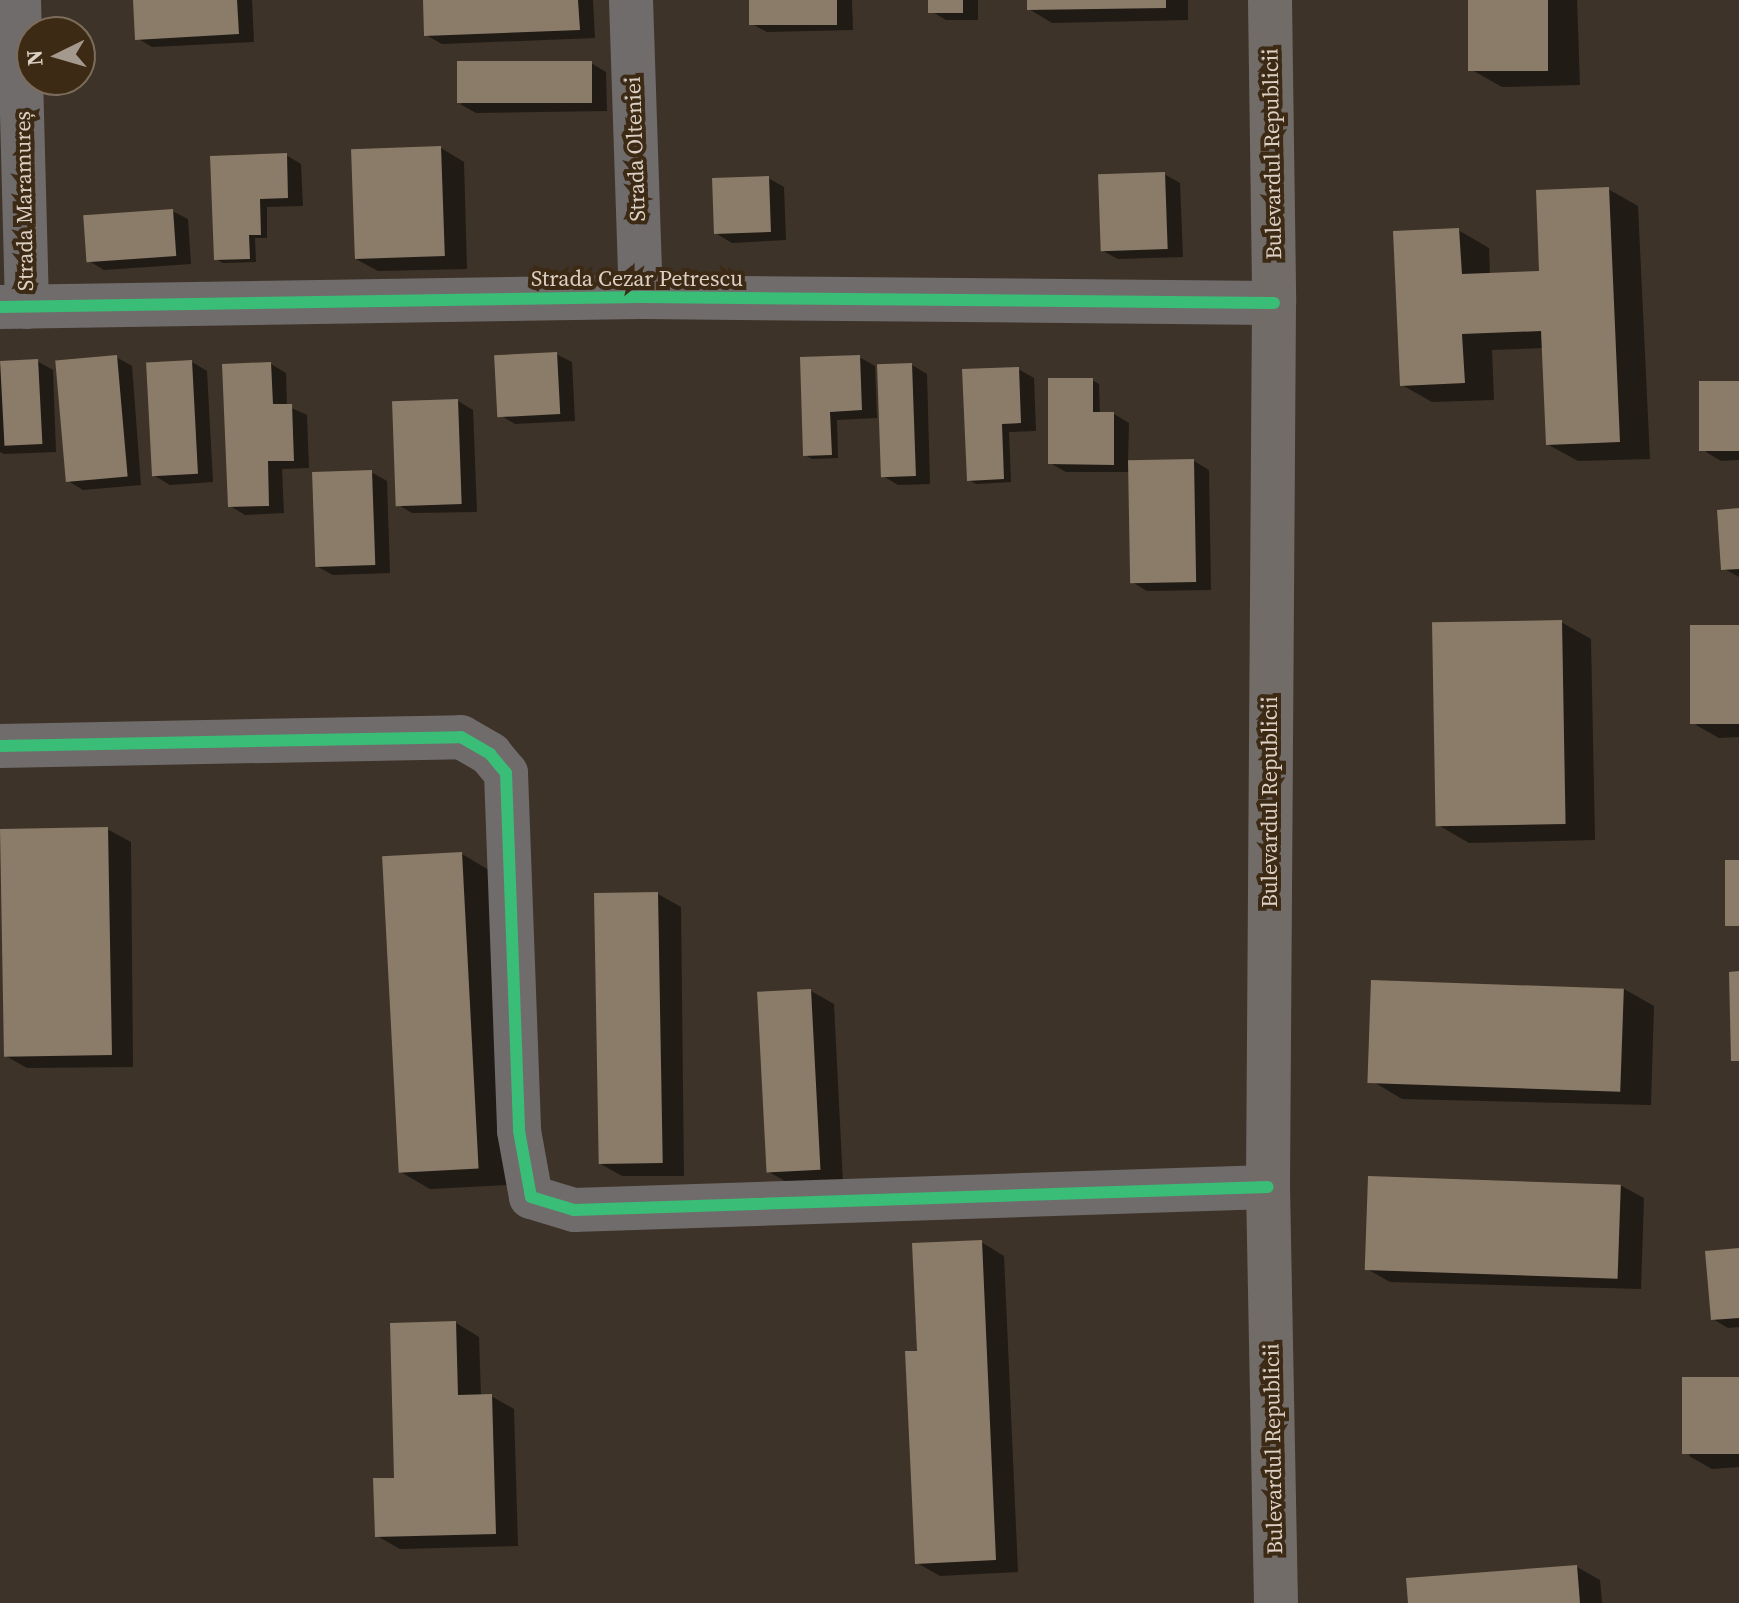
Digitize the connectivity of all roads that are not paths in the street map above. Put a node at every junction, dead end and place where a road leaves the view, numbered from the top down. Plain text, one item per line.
1 (19, 0) edge
2 (631, 0) edge
3 (1270, 0) edge
4 (641, 297) junction
5 (1274, 303) junction
6 (13, 307) edge
7 (0, 746) edge
8 (1268, 1187) junction
9 (1276, 1603) edge

1 - 6 street, Strada Maramureș
2 - 4 street, Strada Olteniei
3 - 5 main road, Bulevardul Republicii
4 - 5 street, Strada Cezar Petrescu
4 - 6 street, Strada Cezar Petrescu
5 - 8 main road, Bulevardul Republicii
7 - 8 street
8 - 9 main road, Bulevardul Republicii

